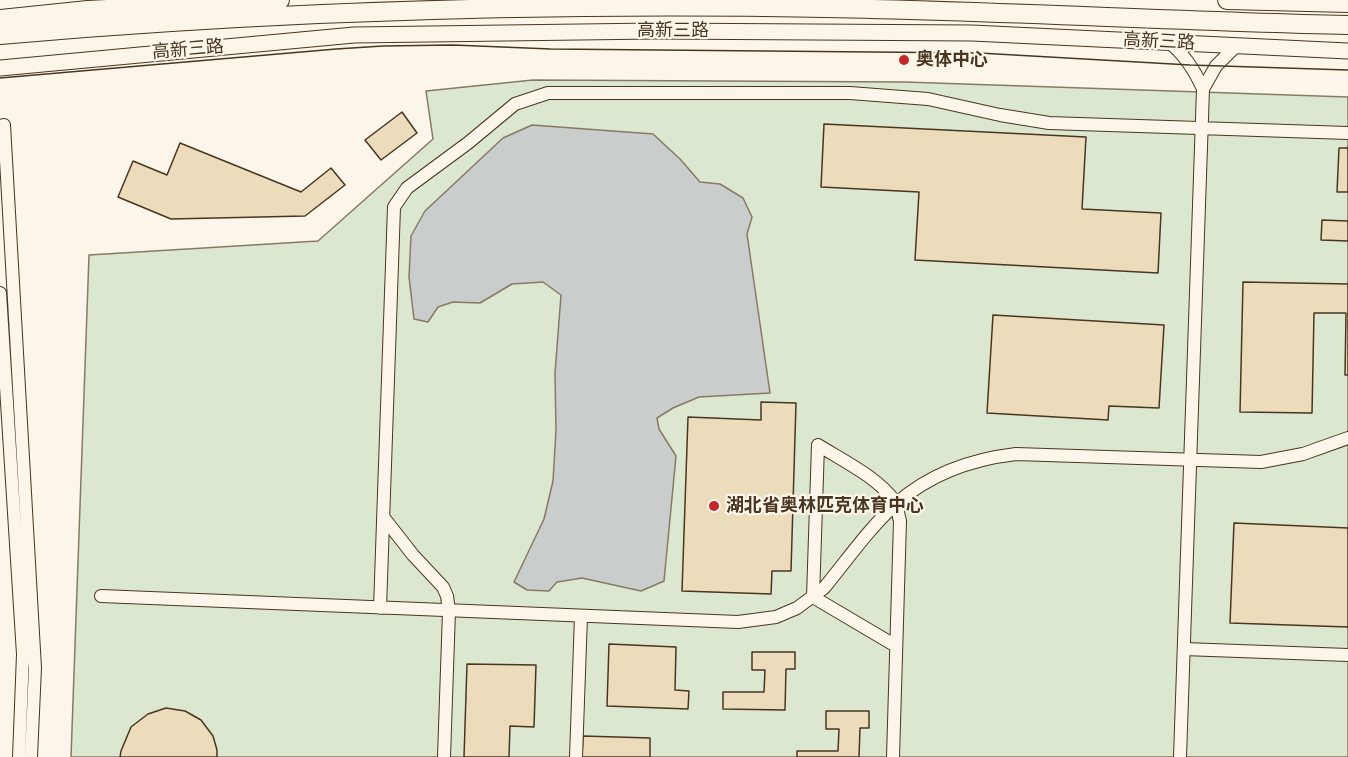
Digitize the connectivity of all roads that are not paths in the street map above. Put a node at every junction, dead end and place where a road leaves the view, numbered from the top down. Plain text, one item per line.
1 (280, 0) edge
2 (1227, 0) edge
3 (1348, 3) edge
4 (0, 19) edge
5 (1348, 25) edge
6 (0, 36) edge
7 (1170, 43) junction
8 (1236, 46) junction
9 (1348, 51) edge
10 (0, 68) edge
11 (1203, 90) junction
12 (0, 126) edge
13 (1202, 128) junction
14 (1348, 133) edge
15 (0, 293) edge
16 (1348, 438) edge
17 (1190, 461) junction
18 (896, 504) junction
19 (384, 518) junction
20 (101, 596) dead end
21 (813, 597) junction
22 (380, 608) junction
23 (449, 610) junction
24 (581, 616) junction
25 (896, 646) junction
26 (1184, 649) junction
27 (1348, 655) edge
28 (19, 757) edge
29 (32, 757) edge
30 (444, 757) edge
31 (576, 757) edge
32 (893, 757) edge
33 (1180, 757) edge

1 - 4 highway
2 - 3 highway
5 - 6 highway, 高新三路
7 - 8 main road, 高新三路
7 - 10 main road, 高新三路
7 - 11 street
8 - 9 main road, 高新三路
8 - 11 street
11 - 13 street
12 - 29 street
13 - 14 street
13 - 17 street
13 - 19 street
15 - 28 street
16 - 17 street
17 - 18 street
17 - 26 street
18 - 21 street
18 - 21 street
18 - 25 street
19 - 22 street
19 - 23 street
20 - 22 street
21 - 24 street
21 - 25 street
22 - 23 street
23 - 24 street
23 - 30 street
24 - 31 street
25 - 32 street
26 - 27 street
26 - 33 street

